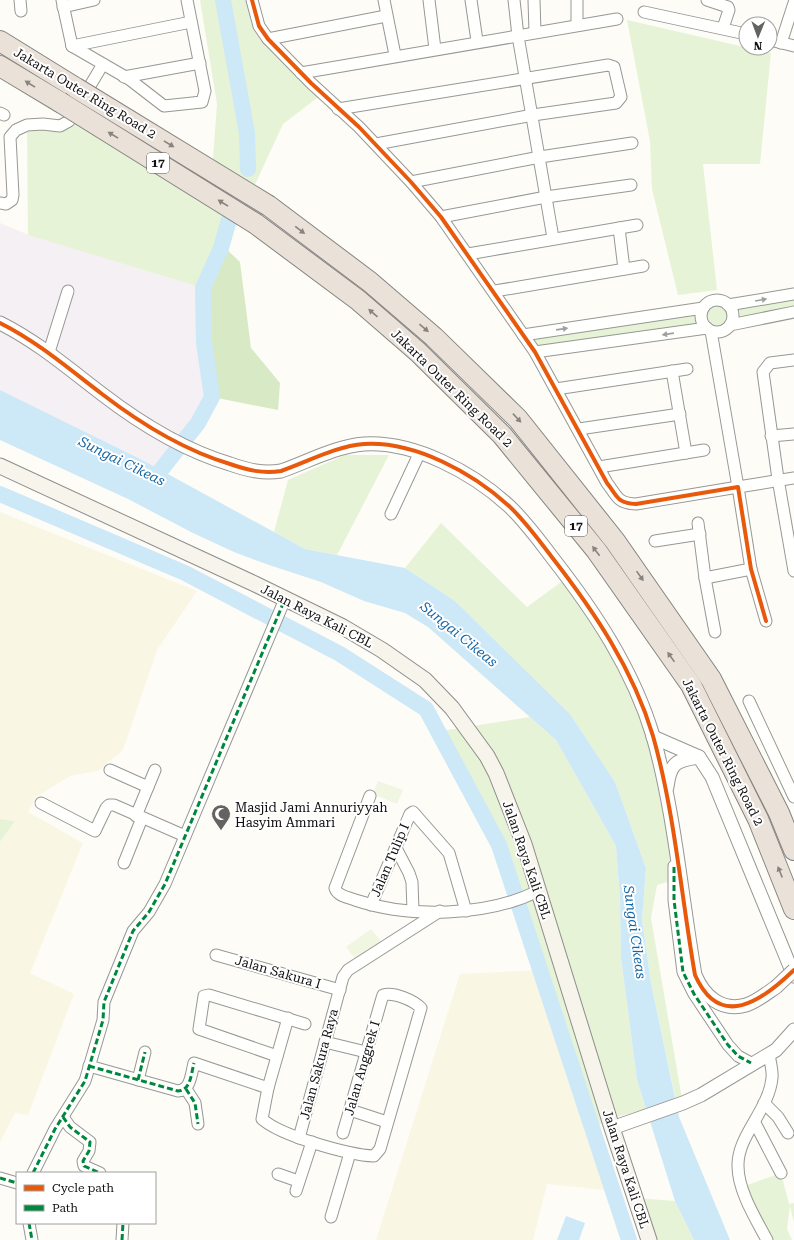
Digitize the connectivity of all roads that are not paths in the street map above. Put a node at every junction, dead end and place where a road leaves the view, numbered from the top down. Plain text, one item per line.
1 (94, 0) edge
2 (187, 0) edge
3 (252, 0) edge
4 (384, 0) edge
5 (429, 0) edge
6 (471, 0) edge
7 (514, 0) edge
8 (534, 0) edge
9 (577, 0) edge
10 (707, 0) edge
11 (62, 3) edge
12 (794, 3) edge
13 (644, 12) dead end
14 (386, 16) junction
15 (618, 19) dead end
16 (191, 22) junction
17 (577, 26) junction
18 (723, 28) junction
19 (535, 32) junction
20 (738, 32) edge
21 (518, 36) junction
22 (778, 36) edge
23 (268, 39) junction
24 (0, 41) edge
25 (477, 41) junction
26 (778, 43) edge
27 (72, 46) junction
28 (794, 46) edge
29 (436, 49) junction
30 (395, 55) junction
31 (200, 63) junction
32 (103, 64) junction
33 (0, 66) edge
34 (301, 72) junction
35 (124, 77) junction
36 (526, 78) junction
37 (338, 109) junction
38 (533, 115) junction
39 (632, 143) dead end
40 (376, 144) junction
41 (540, 157) junction
42 (0, 158) edge
43 (10, 163) junction
44 (411, 182) junction
45 (631, 185) dead end
46 (546, 197) junction
47 (0, 203) edge
48 (441, 217) junction
49 (637, 225) dead end
50 (619, 228) junction
51 (553, 238) junction
52 (468, 254) junction
53 (643, 266) dead end
54 (624, 269) junction
55 (68, 291) dead end
56 (495, 291) junction
57 (794, 294) edge
58 (728, 306) junction
59 (703, 308) junction
60 (794, 312) edge
61 (0, 324) edge
62 (730, 325) junction
63 (709, 330) junction
64 (523, 335) junction
65 (49, 352) junction
66 (535, 352) junction
67 (794, 360) edge
68 (687, 369) dead end
69 (672, 371) junction
70 (556, 389) junction
71 (680, 414) junction
72 (579, 429) junction
73 (794, 434) edge
74 (771, 436) junction
75 (704, 450) dead end
76 (420, 452) junction
77 (686, 453) junction
78 (0, 466) edge
79 (599, 466) junction
80 (794, 478) edge
81 (778, 479) junction
82 (738, 486) junction
83 (391, 514) dead end
84 (698, 523) dead end
85 (700, 534) junction
86 (654, 541) dead end
87 (793, 566) edge
88 (751, 569) junction
89 (705, 578) junction
90 (285, 599) junction
91 (766, 621) dead end
92 (715, 632) dead end
93 (749, 701) dead end
94 (653, 737) junction
95 (698, 757) junction
96 (110, 770) dead end
97 (155, 770) dead end
98 (148, 787) junction
99 (666, 792) junction
100 (370, 796) dead end
101 (794, 797) edge
102 (41, 803) dead end
103 (139, 817) junction
104 (673, 825) junction
105 (185, 836) junction
106 (396, 848) junction
107 (794, 850) edge
108 (124, 863) dead end
109 (531, 894) junction
110 (371, 905) junction
111 (794, 909) edge
112 (413, 911) junction
113 (441, 911) junction
114 (466, 911) junction
115 (216, 955) dead end
116 (794, 970) edge
117 (794, 976) edge
118 (340, 990) junction
119 (288, 1018) junction
120 (305, 1024) dead end
121 (794, 1030) edge
122 (325, 1042) junction
123 (145, 1052) dead end
124 (366, 1052) junction
125 (769, 1054) junction
126 (277, 1056) junction
127 (751, 1063) junction
128 (89, 1066) junction
129 (138, 1080) junction
130 (268, 1088) junction
131 (186, 1089) junction
132 (764, 1103) junction
133 (350, 1110) junction
134 (63, 1117) junction
135 (388, 1122) junction
136 (755, 1123) junction
137 (198, 1124) dead end
138 (612, 1128) junction
139 (343, 1133) dead end
140 (788, 1133) dead end
141 (299, 1138) junction
142 (312, 1142) junction
143 (350, 1153) junction
144 (33, 1172) edge
145 (98, 1172) edge
146 (781, 1173) dead end
147 (278, 1174) dead end
148 (0, 1178) edge
149 (16, 1183) edge
150 (331, 1217) dead end
151 (29, 1224) edge
152 (123, 1224) edge
153 (33, 1239) edge
154 (122, 1240) edge
155 (649, 1240) edge
156 (767, 1240) edge

1 - 11 street
2 - 16 street
3 - 23 street
4 - 14 street
5 - 29 street
6 - 25 street
7 - 21 street
8 - 19 street
9 - 17 street
10 - 18 street
11 - 27 street
12 - 22 street
13 - 18 street
14 - 23 street
14 - 30 street
15 - 17 street
16 - 27 street
16 - 31 street
17 - 19 street
18 - 20 street
19 - 21 street
21 - 25 street
21 - 36 street
23 - 34 street
24 -> 107 highway, Jakarta Outer Ring Road 2 / 17, bridge
25 - 29 street
26 - 28 street
27 - 32 street
29 - 30 street
30 - 34 street
31 - 35 street
31 - 35 street
32 - 35 street
32 - 43 street
111 -> 33 highway, Jakarta Outer Ring Road 2 / 17, bridge
34 - 37 street
36 - 37 street
36 - 38 street
36 - 38 street
37 - 40 street
38 - 40 street
38 - 41 street
39 - 41 street
40 - 44 street
41 - 44 street
41 - 46 street
42 - 43 street
43 - 47 street
44 - 48 street
45 - 46 street
46 - 48 street
46 - 51 street
48 - 52 street
49 - 50 street
50 - 51 street
50 - 54 street
51 - 52 street
52 - 56 street
53 - 54 street
54 - 56 street
55 - 65 street
56 - 64 street
58 -> 57 street
58 - 59 street
58 - 62 street
59 - 63 street
64 -> 59 street
60 - 62 street
61 - 65 street
62 - 63 street
63 -> 66 street
63 - 82 street
64 - 66 street
65 - 76 street
66 - 70 street
67 - 74 street
68 - 69 street
69 - 70 street
69 - 71 street
70 - 72 street
71 - 72 street
71 - 77 street
72 - 79 street
73 - 74 street
74 - 81 street
75 - 77 street
76 - 83 street
76 - 94 street
77 - 79 street
78 - 90 main road, Jalan Raya Kali CBL
79 - 82 street
80 - 81 street
81 - 82 street
81 - 87 street
82 - 88 street
84 - 85 street
85 - 86 street
85 - 89 street
88 - 89 street
88 - 91 street
89 - 92 street
90 - 105 street
90 - 109 main road, Jalan Raya Kali CBL
93 - 101 street
94 - 95 street
94 - 99 street
95 - 99 street
95 - 117 street
96 - 98 street
97 - 98 street
98 - 103 street
99 - 104 street
100 - 110 street
102 - 103 street
103 - 105 street
103 - 108 street
104 - 116 street, bridge
104 - 127 street
105 - 128 street
106 - 110 street, Jalan Tulip I
106 - 112 street
106 - 114 street, Jalan Tulip I
109 - 114 street
109 - 138 main road, Jalan Raya Kali CBL
110 - 112 street
112 - 113 street
113 - 114 street
113 - 118 street, Jalan Sakura Raya
115 - 118 street, Jalan Sakura I
118 - 122 street, Jalan Sakura Raya
119 - 120 street
119 - 126 street
119 - 126 street
121 - 125 street
122 - 124 street
122 - 141 street, Jalan Sakura Raya
123 - 129 street
124 - 133 street, Jalan Anggrek I
124 - 135 street, Jalan Anggrek I
125 - 127 street
125 - 132 street
126 - 130 street
127 - 138 street
128 - 129 street
128 - 134 street
129 - 131 street
130 - 131 street
130 - 141 street
131 - 137 street
132 - 136 street
132 - 140 street
133 - 135 street
133 - 139 street, Jalan Anggrek I
134 - 144 street
134 - 145 street
135 - 143 street
136 - 146 street
136 - 156 street
138 - 155 main road, Jalan Raya Kali CBL
141 - 142 street
142 - 143 street
142 - 147 street
143 - 150 street
148 - 149 street
151 - 153 street
152 - 154 street

